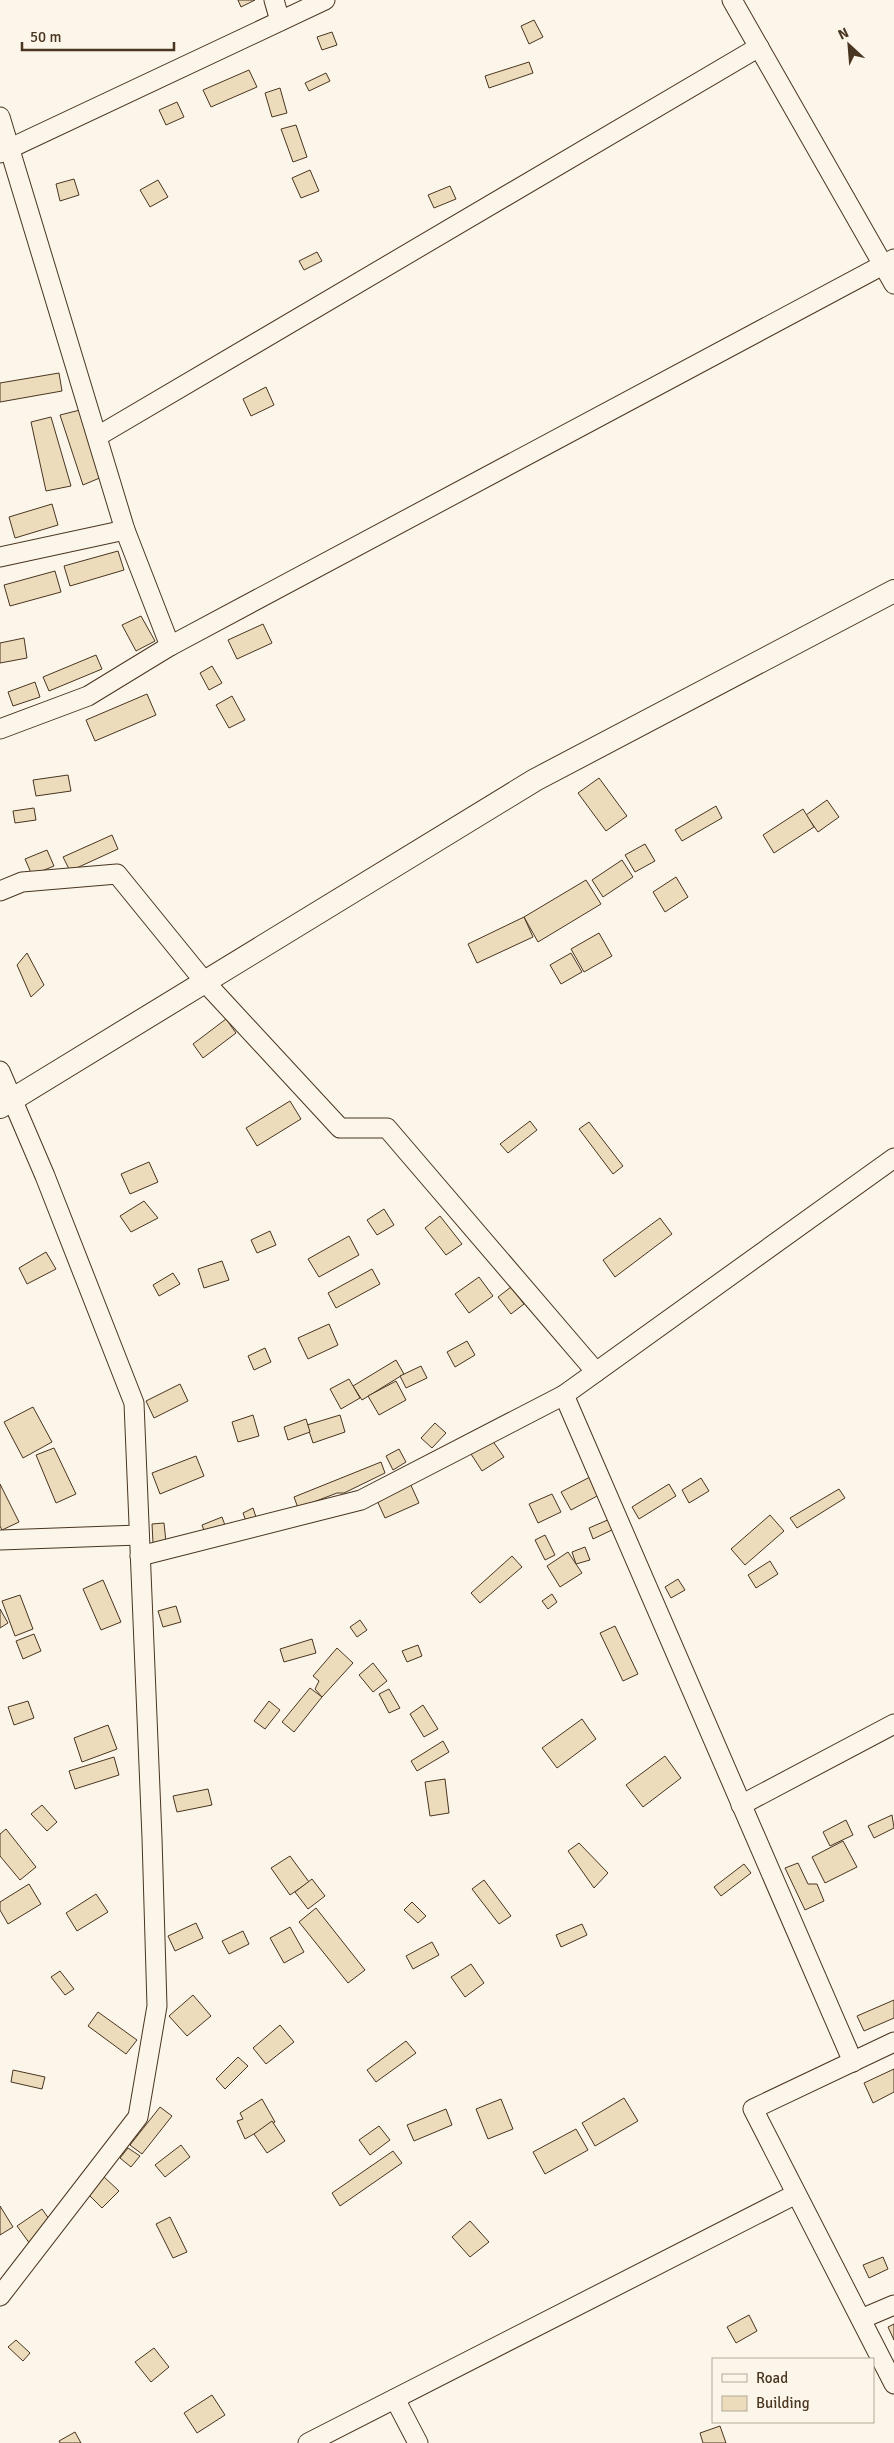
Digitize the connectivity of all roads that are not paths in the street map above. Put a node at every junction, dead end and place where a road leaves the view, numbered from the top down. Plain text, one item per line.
1 (274, 0) edge
2 (325, 0) edge
3 (732, 0) edge
4 (280, 21) junction
5 (759, 47) junction
6 (0, 117) edge
7 (5, 151) edge
8 (889, 262) edge
9 (894, 284) edge
10 (98, 436) junction
11 (125, 530) junction
12 (0, 557) edge
13 (894, 590) edge
14 (170, 646) junction
15 (0, 729) edge
16 (0, 891) edge
17 (204, 981) junction
18 (0, 1071) edge
19 (6, 1102) edge
20 (894, 1158) edge
21 (596, 1372) junction
22 (564, 1395) junction
23 (139, 1535) junction
24 (0, 1540) edge
25 (140, 1556) junction
26 (894, 1724) edge
27 (741, 1805) junction
28 (894, 2042) edge
29 (853, 2062) junction
30 (796, 2194) junction
31 (0, 2296) edge
32 (894, 2305) edge
33 (861, 2320) junction
34 (894, 2384) edge
35 (395, 2399) junction
36 (308, 2443) edge
37 (418, 2443) edge

1 - 4 street
2 - 4 street
3 - 5 street
4 - 7 street
5 - 8 street
5 - 10 street
6 - 7 street
7 - 10 street
8 - 9 street
8 - 14 street
10 - 11 street
11 - 12 street
11 - 14 street
13 - 17 street
14 - 15 street
16 - 17 street
17 - 19 street
17 - 21 street
18 - 19 street
19 - 23 street
20 - 21 street
21 - 22 street
22 - 25 street
22 - 27 street
23 - 24 street
23 - 25 street
25 - 31 street
26 - 27 street
27 - 29 street
28 - 29 street
29 - 30 street
30 - 33 street
30 - 35 street
32 - 33 street
33 - 34 street
35 - 36 street
35 - 37 street

